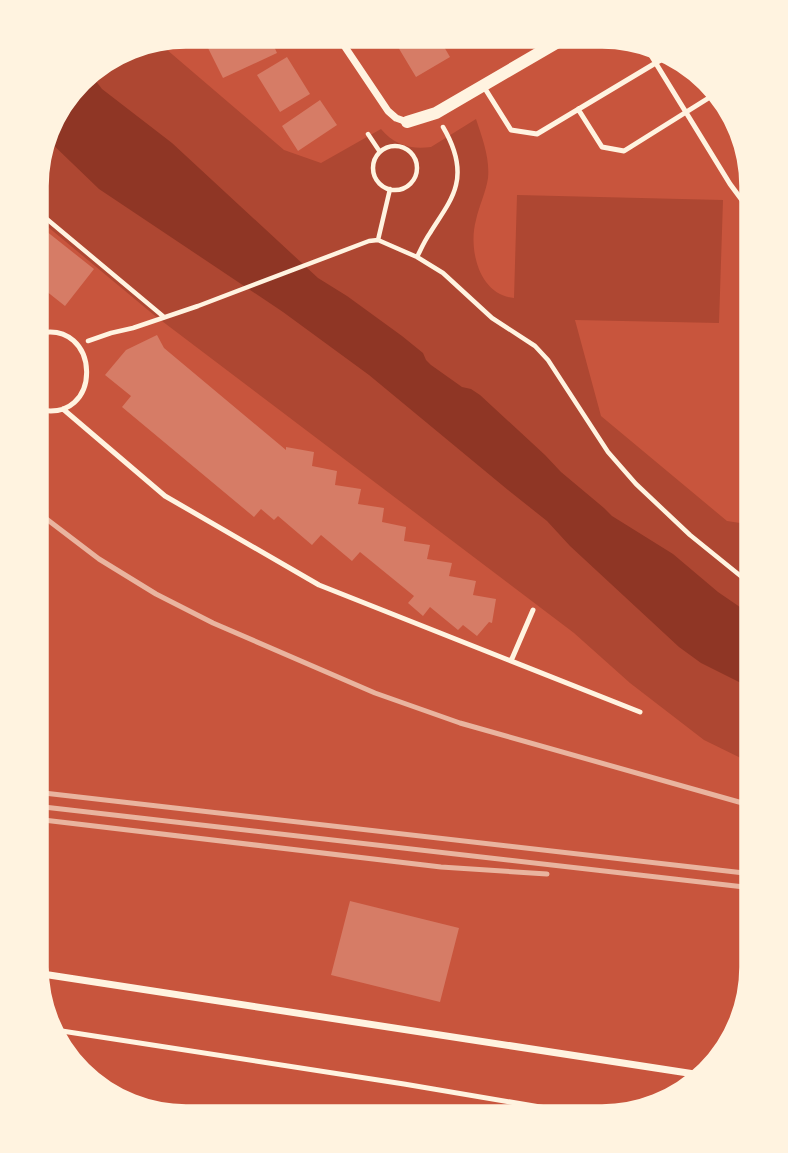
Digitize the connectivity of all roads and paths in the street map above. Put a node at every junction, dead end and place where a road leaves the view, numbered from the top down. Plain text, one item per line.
1 (345, 47) edge
2 (548, 47) edge
3 (653, 57) edge
4 (659, 60) edge
5 (656, 62) junction
6 (484, 87) junction
7 (709, 98) edge
8 (578, 109) junction
9 (686, 112) junction
10 (407, 122) joint
11 (368, 134) dead end
12 (449, 138) dead end
13 (380, 152) junction
14 (390, 189) junction
15 (741, 199) edge
16 (47, 219) edge
17 (378, 240) junction
18 (417, 257) junction
19 (164, 317) junction
20 (47, 333) edge
21 (77, 344) junction
22 (63, 409) junction
23 (47, 411) edge
24 (741, 576) edge
25 (533, 610) dead end
26 (511, 661) junction
27 (640, 712) dead end
28 (47, 975) edge
29 (64, 1031) edge
30 (690, 1073) edge
31 (534, 1106) edge

1 - 10 street
2 - 6 street
3 - 5 lane
4 - 5 lane
5 - 8 lane
5 - 9 lane
6 - 8 lane
6 - 10 street
7 - 9 lane
8 - 9 lane
9 - 15 lane
11 - 13 path
12 - 18 path
13 - 14 path
13 - 14 path
14 - 17 path
16 - 19 path
17 - 18 path
17 - 19 path
18 - 24 path
19 - 21 path
20 - 21 lane
21 - 22 lane
22 - 23 lane
22 - 26 lane
25 - 26 lane
26 - 27 lane
28 - 30 street
29 - 31 lane

